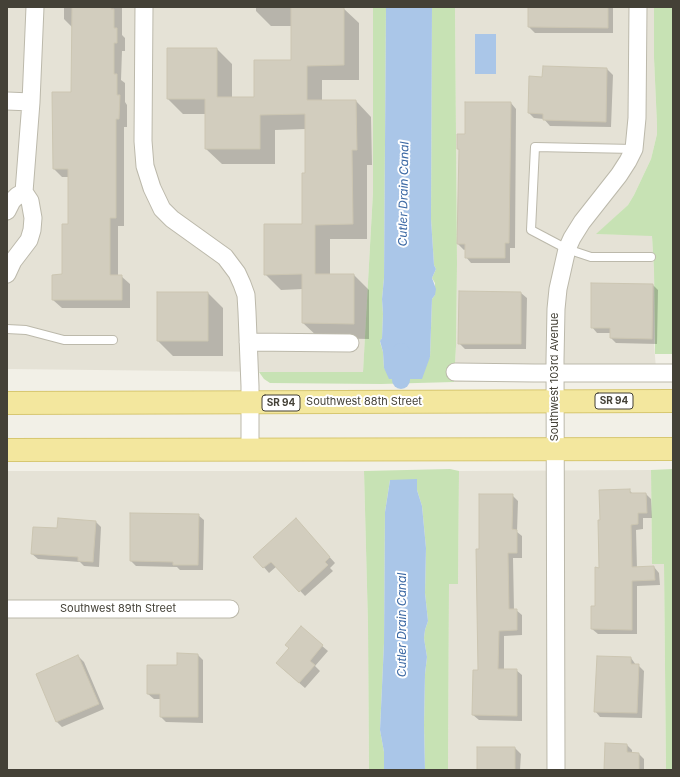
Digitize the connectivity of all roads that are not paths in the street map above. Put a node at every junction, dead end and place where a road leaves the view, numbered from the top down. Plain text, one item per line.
1 (35, 7) edge
2 (144, 7) edge
3 (638, 7) edge
4 (7, 101) edge
5 (31, 102) junction
6 (634, 149) junction
7 (24, 192) junction
8 (7, 211) edge
9 (567, 249) junction
10 (651, 257) dead end
11 (9, 261) edge
12 (7, 329) edge
13 (113, 340) dead end
14 (248, 342) junction
15 (350, 343) dead end
16 (455, 372) dead end
17 (555, 373) junction
18 (673, 373) edge
19 (673, 401) edge
20 (555, 402) junction
21 (7, 403) edge
22 (250, 403) junction
23 (555, 449) junction
24 (673, 449) edge
25 (7, 450) edge
26 (250, 450) junction
27 (7, 609) edge
28 (230, 609) dead end
29 (556, 770) edge

1 - 5 street
2 - 14 street
3 - 6 street, Southwest 103rd Avenue
4 - 5 street
5 - 7 street
6 - 9 street, Southwest 103rd Avenue
6 - 9 lane
7 - 8 street
7 - 11 street
9 - 10 lane
9 - 17 street, Southwest 103rd Avenue
12 - 13 lane
14 - 15 street
14 - 22 street
16 - 17 street
17 - 18 street
17 - 20 street, Southwest 103rd Avenue
19 - 20 main road, Southwest 88th Street / SR 94
20 - 22 main road, Southwest 88th Street / SR 94
20 - 23 street, Southwest 103rd Avenue
21 - 22 main road, Southwest 88th Street / SR 94
22 - 26 street
23 - 24 main road
23 - 26 main road
23 - 29 street, Southwest 103rd Avenue
25 - 26 main road
27 - 28 street, Southwest 89th Street

